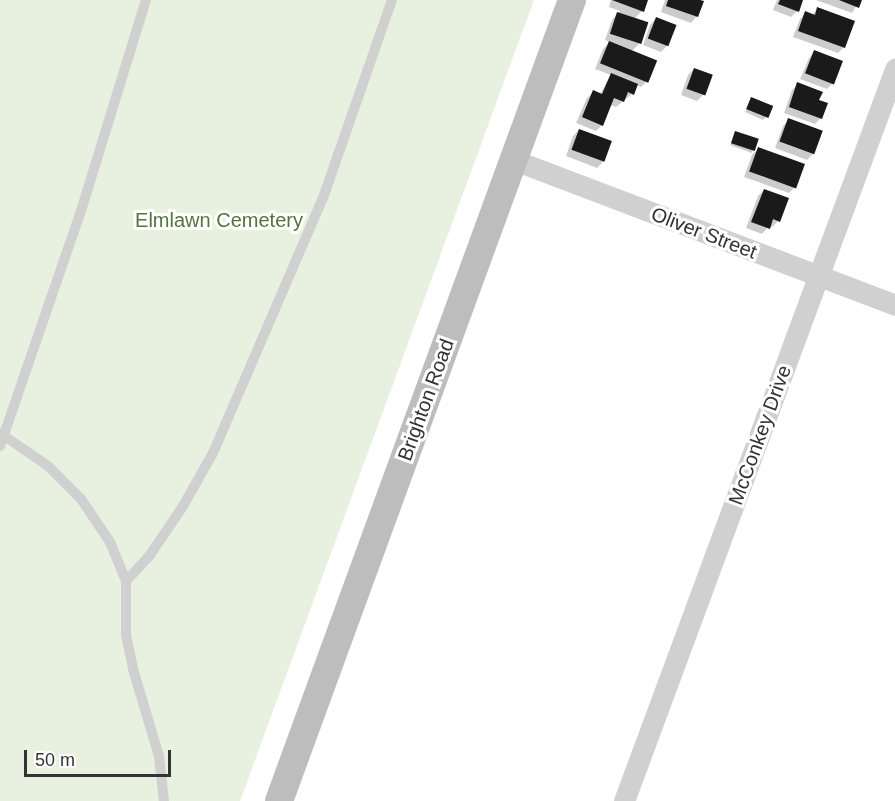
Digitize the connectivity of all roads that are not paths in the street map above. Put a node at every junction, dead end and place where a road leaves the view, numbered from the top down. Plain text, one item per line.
1 (146, 0) edge
2 (392, 0) edge
3 (573, 0) edge
4 (895, 69) edge
5 (514, 160) junction
6 (819, 276) junction
7 (895, 305) edge
8 (2, 434) edge
9 (0, 446) edge
10 (126, 581) junction
11 (164, 801) edge
12 (279, 801) edge
13 (624, 801) edge

1 - 8 lane
2 - 10 lane
3 - 5 street, Brighton Road
4 - 6 street, McConkey Drive
5 - 6 street, Oliver Street
5 - 12 street, Brighton Road
6 - 7 street, Oliver Street
6 - 13 street, McConkey Drive
8 - 9 lane
8 - 10 lane
10 - 11 lane

